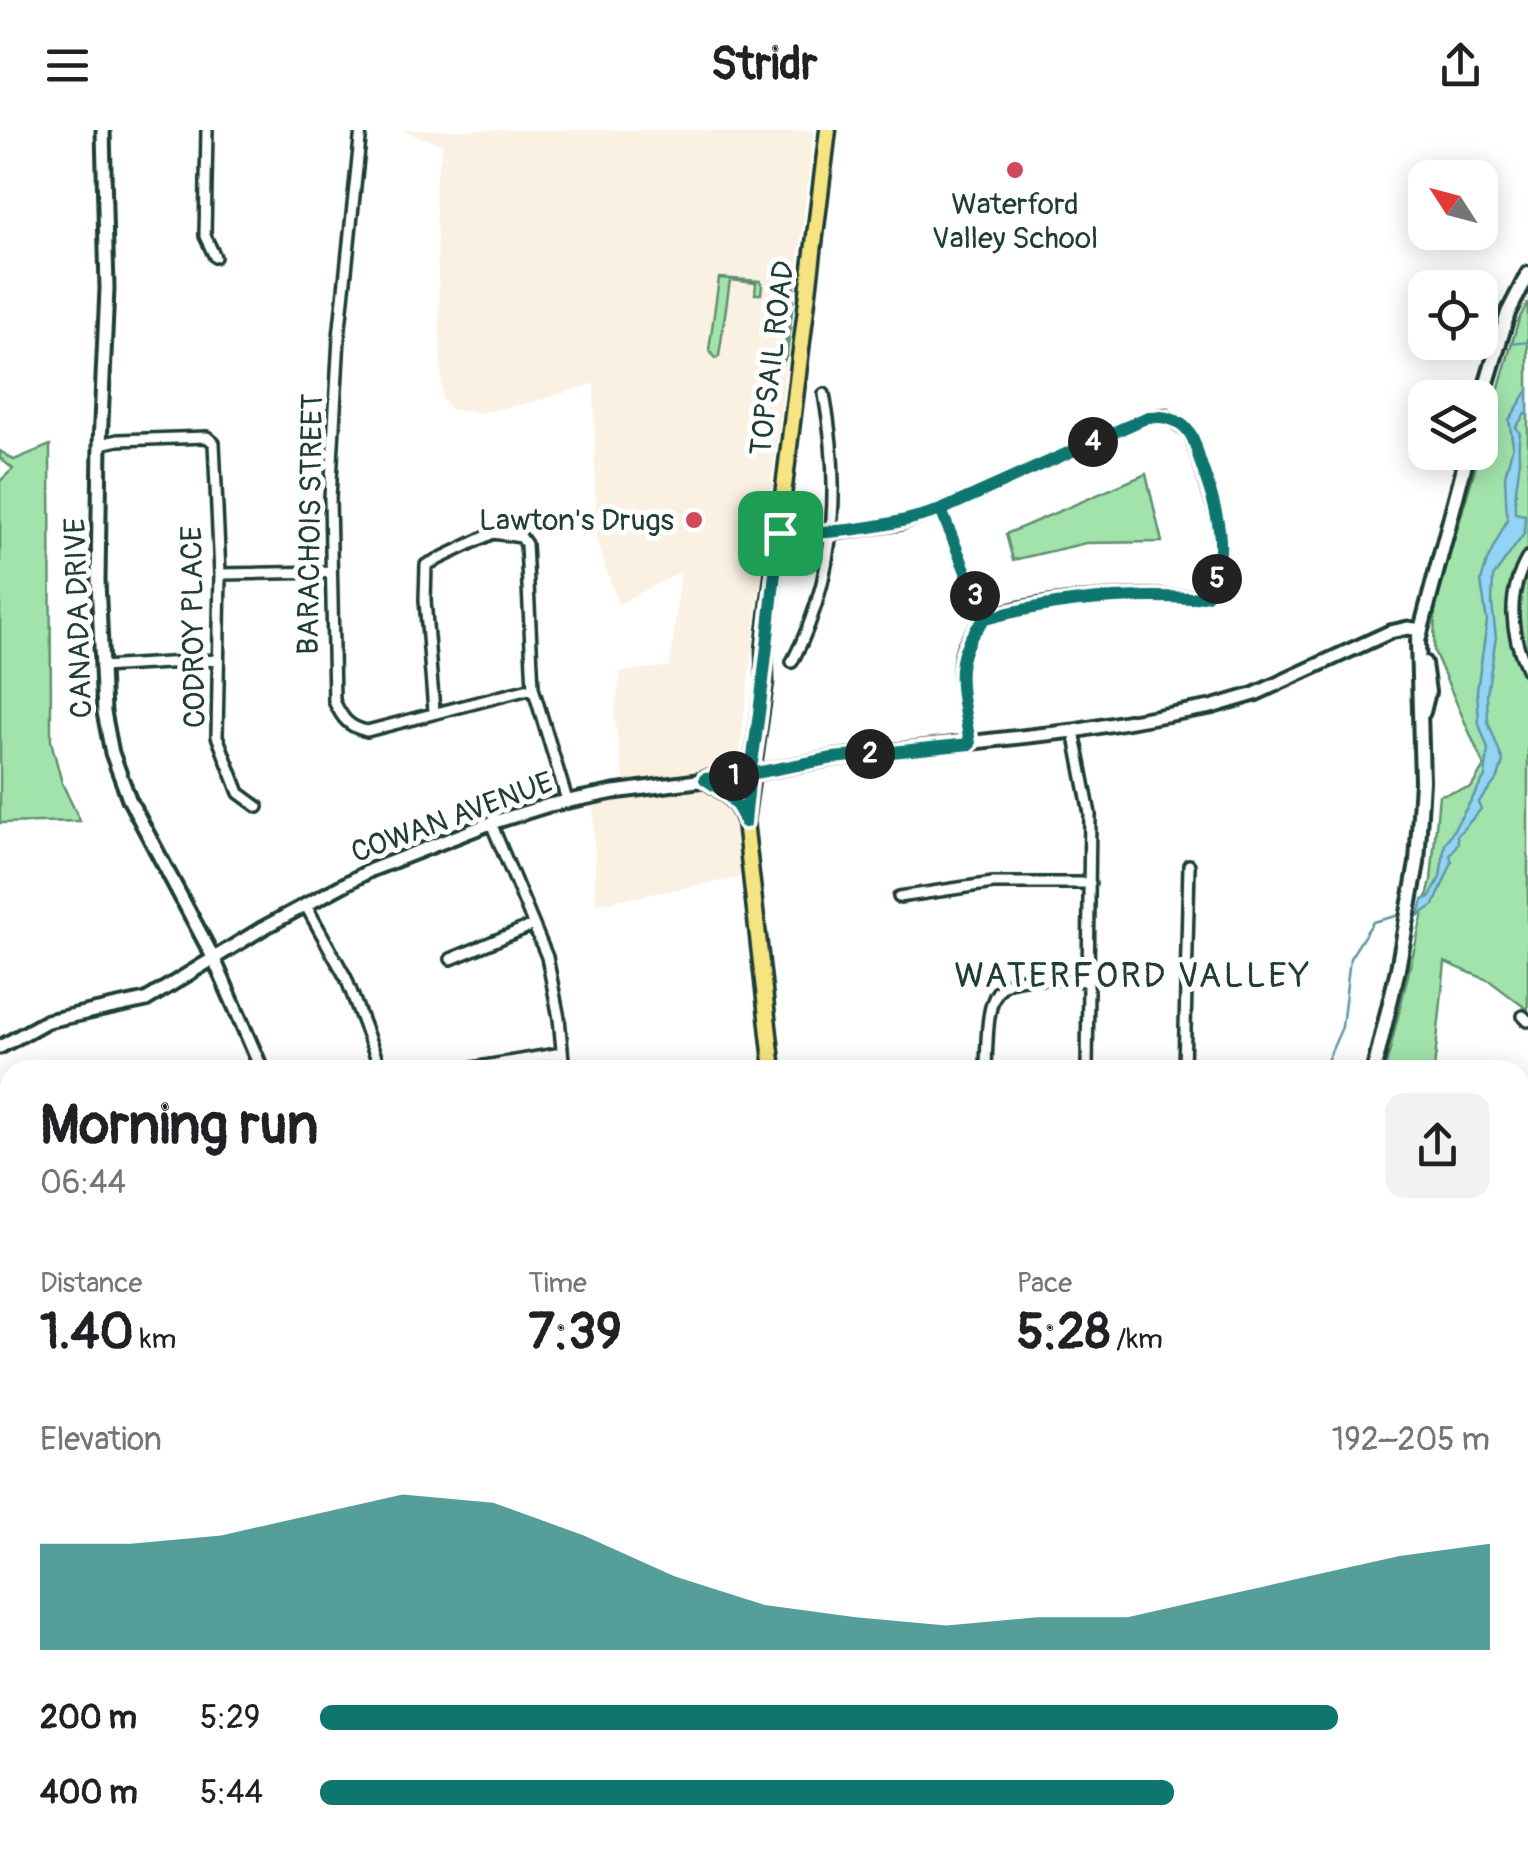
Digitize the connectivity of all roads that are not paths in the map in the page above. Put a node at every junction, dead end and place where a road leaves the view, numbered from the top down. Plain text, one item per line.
1 (103, 130) edge
2 (207, 130) edge
3 (361, 130) edge
4 (828, 130) edge
5 (215, 257) dead end
6 (1528, 274) edge
7 (1488, 380) edge
8 (824, 394) dead end
9 (100, 444) junction
10 (1463, 470) edge
11 (941, 510) junction
12 (780, 533) junction
13 (833, 534) junction
14 (1528, 557) edge
15 (331, 572) junction
16 (220, 574) junction
17 (985, 619) junction
18 (1420, 630) junction
19 (218, 660) junction
20 (792, 662) dead end
21 (101, 667) junction
22 (1528, 671) edge
23 (533, 688) junction
24 (434, 712) junction
25 (1074, 730) junction
26 (970, 744) junction
27 (750, 774) junction
28 (705, 779) junction
29 (567, 800) junction
30 (258, 807) dead end
31 (745, 822) junction
32 (491, 823) junction
33 (1189, 865) dead end
34 (1090, 882) junction
35 (899, 897) dead end
36 (306, 904) junction
37 (533, 925) junction
38 (214, 959) junction
39 (451, 959) dead end
40 (1088, 981) junction
41 (0, 1046) edge
42 (562, 1054) junction
43 (258, 1060) edge
44 (377, 1060) edge
45 (524, 1060) edge
46 (563, 1060) edge
47 (771, 1060) edge
48 (986, 1060) edge
49 (1087, 1060) edge
50 (1184, 1060) edge
51 (1376, 1060) edge

1 - 9 street, CANADA DRIVE
2 - 5 street
3 - 15 street, BARACHOIS STREET
4 - 12 main road, TOPSAIL ROAD
6 - 7 main road
8 - 13 street
9 - 16 street, CODROY PLACE
9 - 21 street, CANADA DRIVE
10 - 18 main road
11 - 13 street
11 - 17 street
11 - 17 street
12 - 13 street
12 - 27 main road, TOPSAIL ROAD
13 - 20 street
14 - 22 street
15 - 16 street
15 - 24 street, BARACHOIS STREET
16 - 19 street, CODROY PLACE
17 - 26 street
18 - 25 street, COWAN AVENUE
18 - 51 main road
19 - 21 street
19 - 30 street, CODROY PLACE
21 - 38 street, CANADA DRIVE
23 - 24 street, BARACHOIS STREET
23 - 24 street
23 - 29 street
25 - 26 street, COWAN AVENUE
25 - 34 street
26 - 27 street, COWAN AVENUE
27 - 28 street, COWAN AVENUE
27 - 31 main road, TOPSAIL ROAD
28 - 29 street, COWAN AVENUE
28 - 31 main road
29 - 32 street, COWAN AVENUE
31 - 47 main road, TOPSAIL ROAD
32 - 36 street, COWAN AVENUE
32 - 37 street
33 - 50 street
34 - 35 street
34 - 40 street
36 - 38 street, COWAN AVENUE
36 - 44 street
37 - 39 street
37 - 42 street
38 - 41 street, COWAN AVENUE
38 - 43 street, CANADA DRIVE
40 - 48 street
40 - 49 street
42 - 45 street
42 - 46 street

